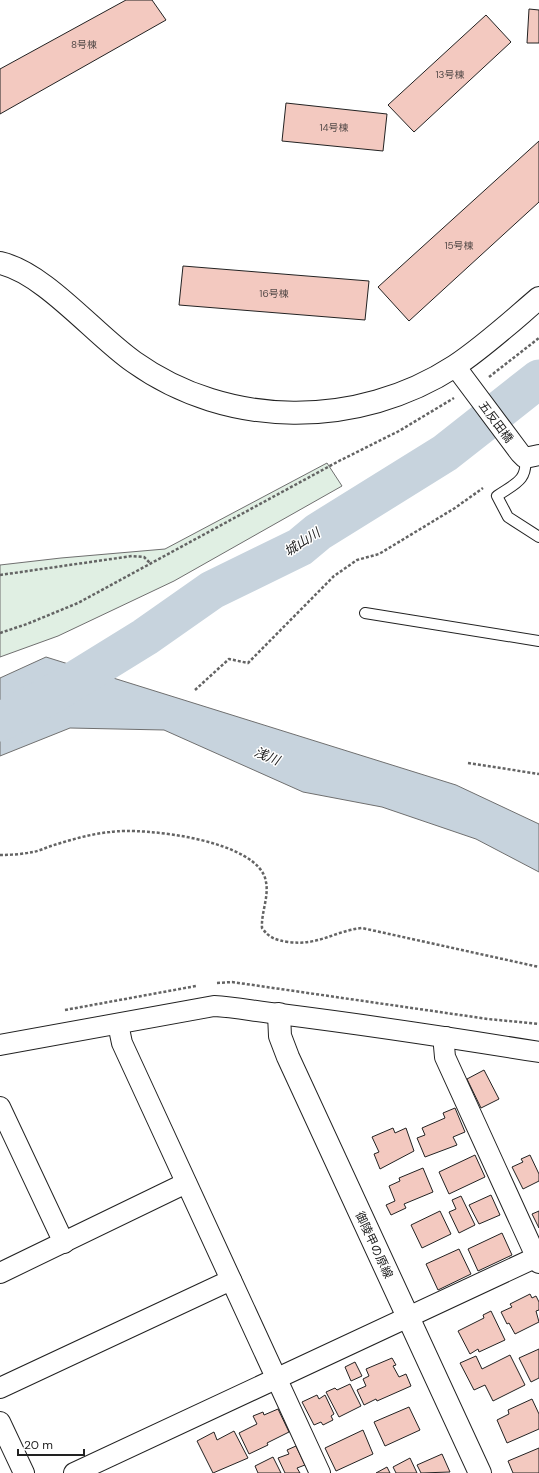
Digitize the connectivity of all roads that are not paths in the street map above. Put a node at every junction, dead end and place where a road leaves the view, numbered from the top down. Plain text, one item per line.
1 (0, 263) edge
2 (539, 298) edge
3 (455, 366) junction
4 (528, 455) edge
5 (539, 537) edge
6 (365, 613) dead end
7 (539, 641) edge
8 (278, 1014) junction
9 (118, 1024) junction
10 (446, 1037) junction
11 (0, 1045) edge
12 (539, 1052) edge
13 (0, 1107) edge
14 (186, 1183) junction
15 (64, 1243) junction
16 (538, 1259) edge
17 (0, 1273) edge
18 (231, 1280) junction
19 (408, 1319) junction
20 (277, 1380) junction
21 (0, 1388) edge
22 (0, 1422) edge
23 (24, 1473) edge
24 (74, 1473) edge
25 (320, 1473) edge
26 (480, 1473) edge

1 - 3 street
2 - 3 street
3 - 4 street, 五反田橋
4 - 5 lane
6 - 7 lane
8 - 9 street
8 - 10 street
8 - 19 street, 御陵甲の原線
9 - 11 street
9 - 14 street
10 - 12 street
10 - 16 street
13 - 15 street
14 - 15 street
14 - 18 street
15 - 17 street
16 - 19 street
18 - 20 street
18 - 21 street
19 - 20 street
19 - 26 street, 御陵甲の原線
20 - 24 street
20 - 25 street
22 - 23 street

